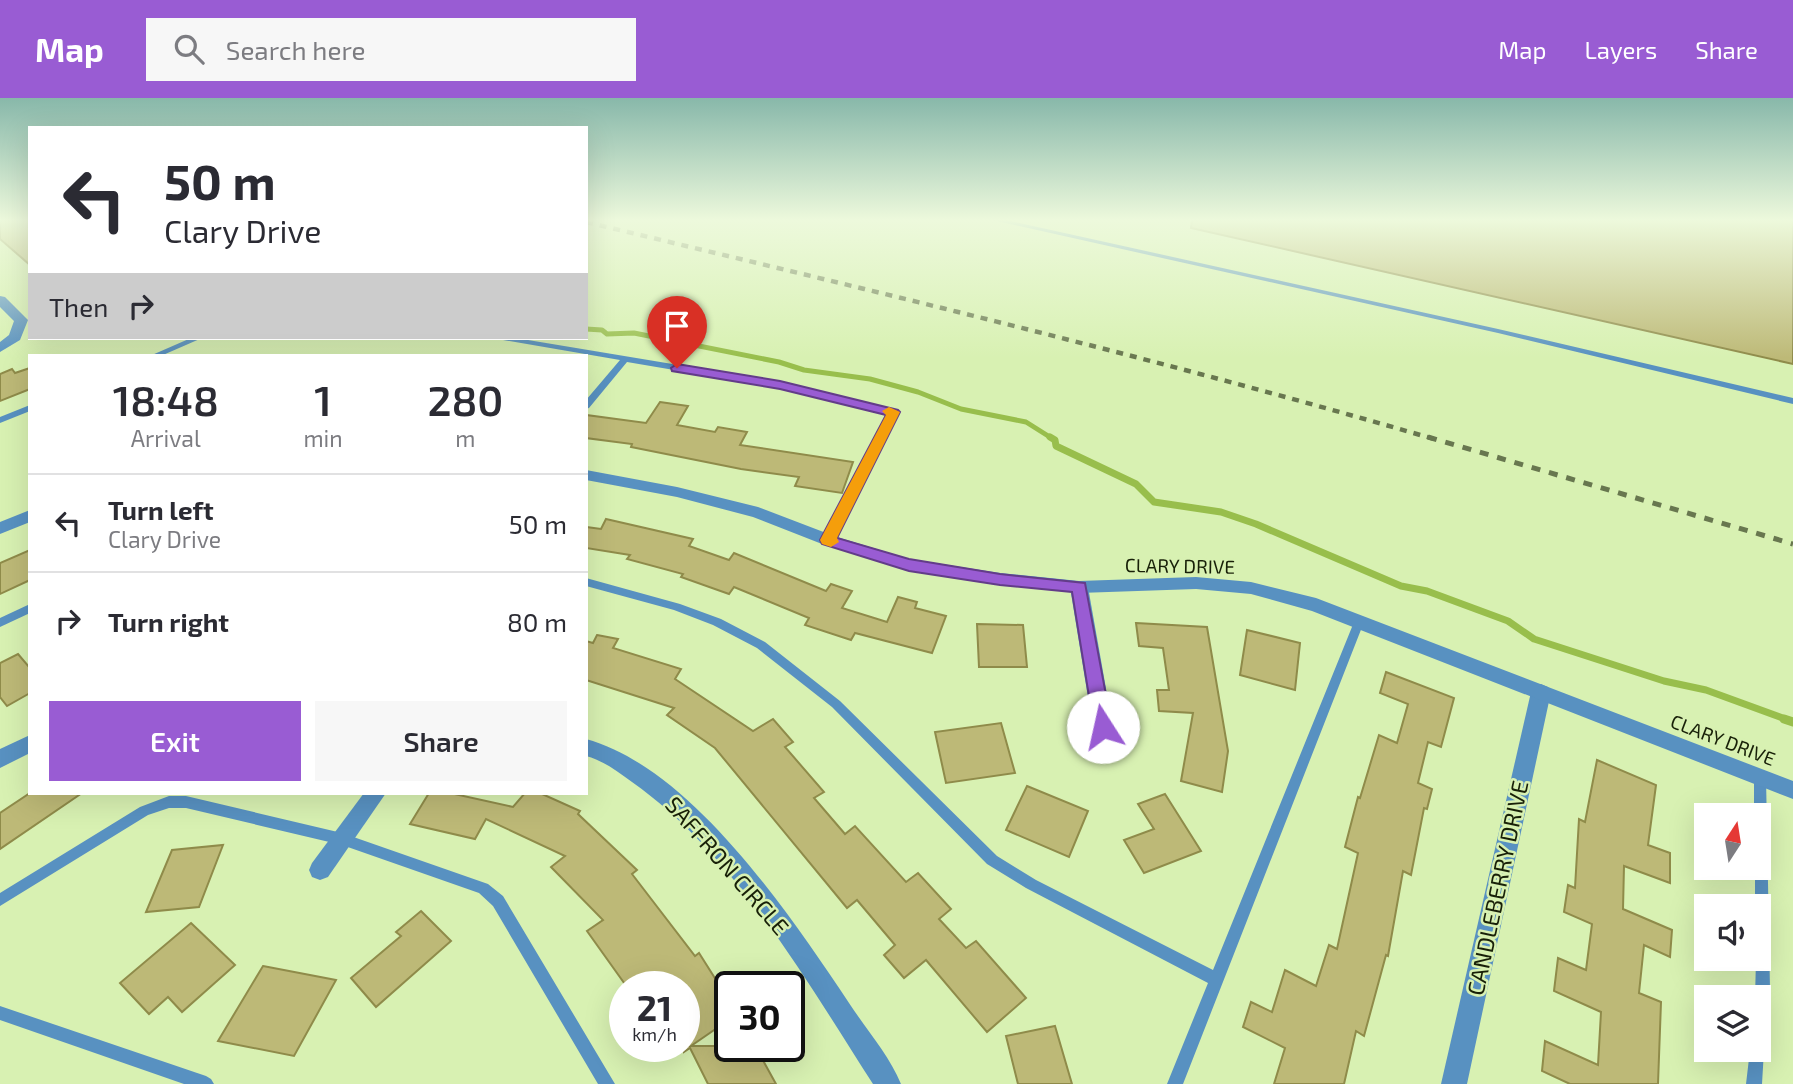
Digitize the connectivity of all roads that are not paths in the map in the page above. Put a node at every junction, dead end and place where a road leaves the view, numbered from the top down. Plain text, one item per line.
1 (1203, 266) edge
2 (0, 300) edge
3 (193, 340) edge
4 (515, 340) edge
5 (0, 348) edge
6 (158, 354) edge
7 (625, 359) junction
8 (1793, 401) edge
9 (588, 404) edge
10 (28, 409) edge
11 (0, 420) edge
12 (588, 475) edge
13 (28, 517) edge
14 (0, 528) edge
15 (828, 540) junction
16 (588, 583) edge
17 (1079, 587) junction
18 (28, 609) edge
19 (1359, 622) junction
20 (0, 624) edge
21 (1541, 692) junction
22 (1103, 727) dead end
23 (28, 744) edge
24 (588, 748) edge
25 (0, 759) edge
26 (1760, 777) junction
27 (1793, 790) edge
28 (375, 795) edge
29 (342, 839) junction
30 (320, 870) dead end
31 (0, 900) edge
32 (1217, 980) junction
33 (1763, 985) edge
34 (0, 1013) edge
35 (1756, 1062) edge
36 (205, 1084) edge
37 (607, 1084) edge
38 (888, 1084) edge
39 (1175, 1084) edge
40 (1454, 1084) edge
41 (1754, 1084) edge

1 - 8 lane
2 - 5 street
3 - 6 lane
4 - 7 lane
7 - 9 lane
7 - 15 lane
10 - 11 lane
12 - 15 street, CLARY DRIVE
13 - 14 street
15 - 17 street, CLARY DRIVE
16 - 32 lane
17 - 19 street, CLARY DRIVE
17 - 22 street
18 - 20 lane
19 - 21 street, CLARY DRIVE
19 - 32 lane
21 - 26 street, CLARY DRIVE
21 - 40 street, CANDLEBERRY DRIVE
23 - 25 street
24 - 38 street, SAFFRON CIRCLE
26 - 27 street, CLARY DRIVE
26 - 33 lane
28 - 29 street
29 - 30 street
29 - 31 lane
29 - 37 lane
32 - 39 lane
34 - 36 lane
35 - 41 lane

